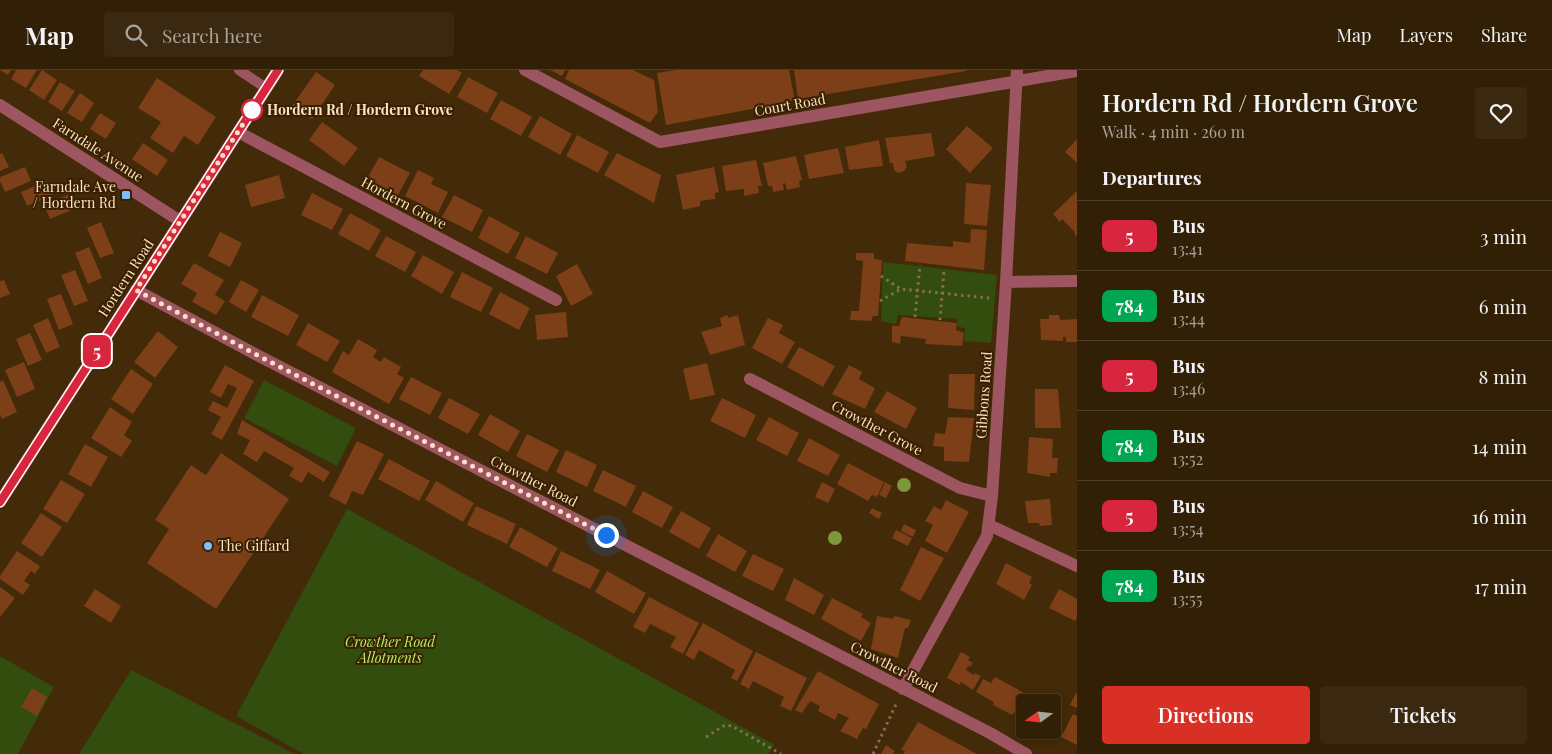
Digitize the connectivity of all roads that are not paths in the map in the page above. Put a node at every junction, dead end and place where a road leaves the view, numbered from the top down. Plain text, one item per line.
1 (239, 70) edge
2 (278, 70) edge
3 (524, 70) edge
4 (1077, 71) edge
5 (1017, 75) edge
6 (266, 88) junction
7 (0, 105) edge
8 (238, 132) junction
9 (180, 221) junction
10 (1077, 281) edge
11 (1006, 282) junction
12 (136, 290) junction
13 (556, 300) dead end
14 (750, 379) dead end
15 (992, 496) junction
16 (0, 502) edge
17 (989, 525) junction
18 (1077, 566) edge
19 (903, 689) junction
20 (1026, 754) edge

1 - 6 lane
2 - 6 street, Hordern Road
3 - 5 street, Court Road
4 - 5 street, Court Road
5 - 11 street, Gibbons Road
6 - 8 street, Hordern Road
7 - 9 street, Farndale Avenue
8 - 9 street, Hordern Road
8 - 13 street, Hordern Grove
9 - 12 street, Hordern Road
10 - 11 street
11 - 15 street, Gibbons Road
12 - 16 street, Hordern Road
12 - 19 street, Crowther Road
14 - 15 street, Crowther Grove
15 - 17 street, Gibbons Road
17 - 18 street
17 - 19 street, Gibbons Road
19 - 20 street, Crowther Road

